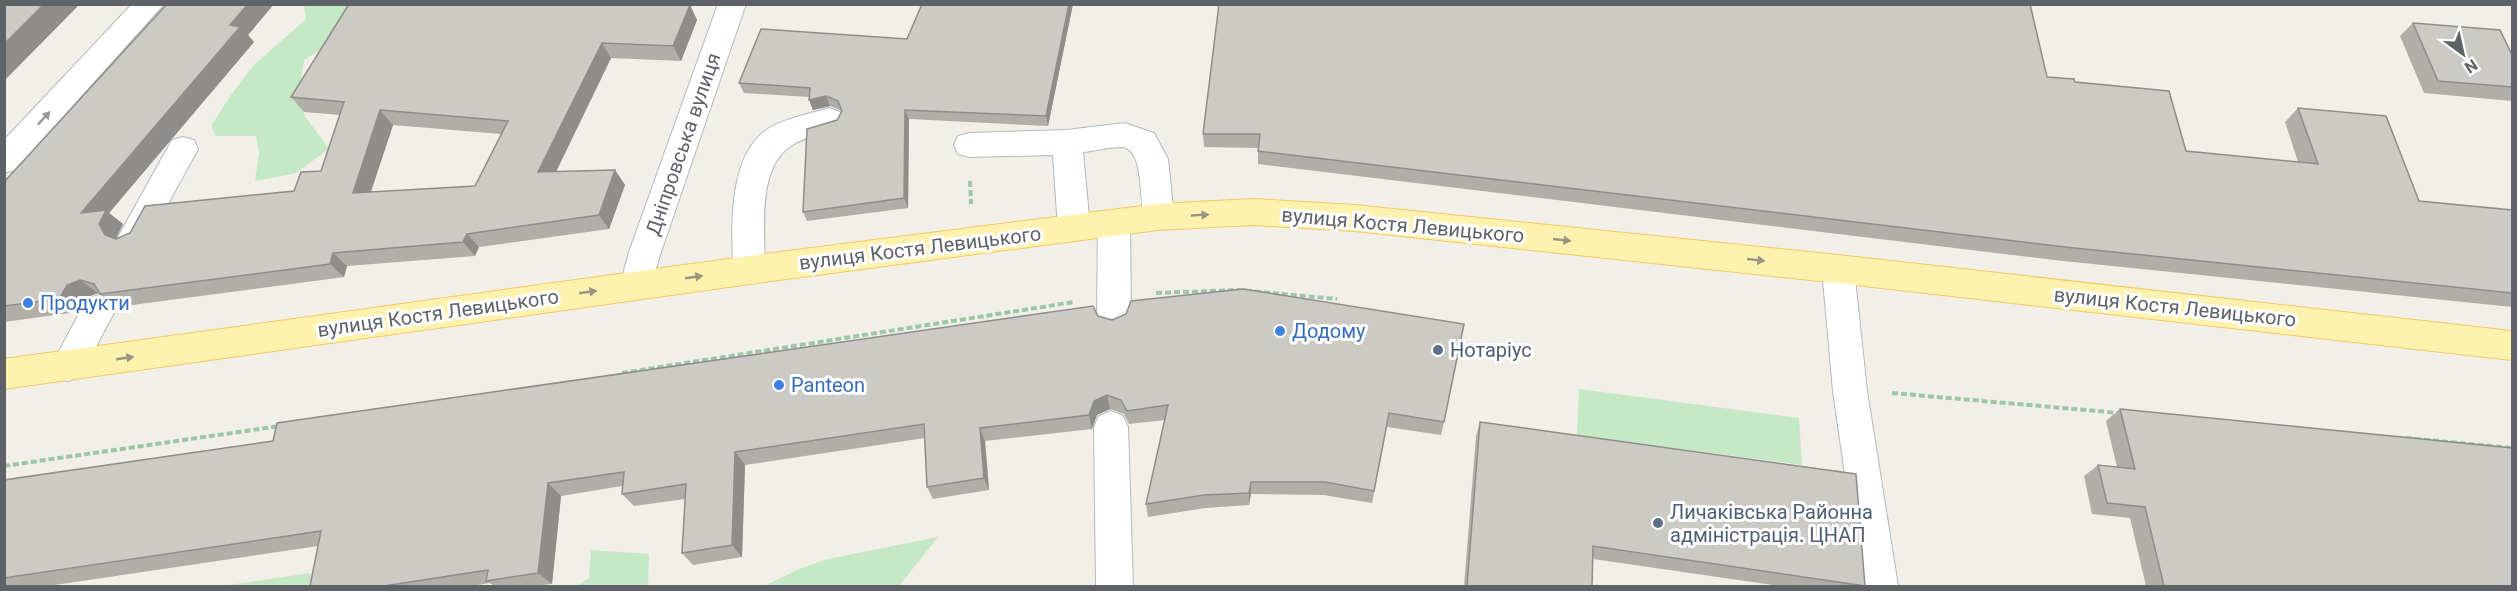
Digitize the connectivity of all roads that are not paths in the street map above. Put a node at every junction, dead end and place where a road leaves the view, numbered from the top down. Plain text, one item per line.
1 (150, 4) edge
2 (732, 4) edge
3 (829, 120) edge
4 (1067, 142) junction
5 (969, 145) dead end
6 (183, 149) dead end
7 (4, 161) edge
8 (1158, 217) junction
9 (1114, 223) junction
10 (1074, 228) junction
11 (134, 237) edge
12 (1838, 269) junction
13 (748, 270) junction
14 (636, 285) junction
15 (1114, 307) road end
16 (99, 309) edge
17 (2512, 346) edge
18 (68, 366) junction
19 (4, 374) edge
20 (1111, 427) dead end
21 (1115, 586) edge
22 (1880, 586) edge

7 -> 1 street
2 - 14 street, Дніпровська вулиця
3 - 13 street
4 - 5 street
4 - 8 street
4 - 10 street
6 - 11 street
8 - 9 main road, вулиця Костя Левицького
8 -> 12 main road, вулиця Костя Левицького
9 - 10 main road, вулиця Костя Левицького
9 - 15 street
10 - 13 main road, вулиця Костя Левицького
12 - 17 main road, вулиця Костя Левицького
12 - 22 street
14 -> 13 main road, вулиця Костя Левицького
18 -> 14 main road, вулиця Костя Левицького
16 - 18 street
18 - 19 main road, вулиця Костя Левицького
20 - 21 street

